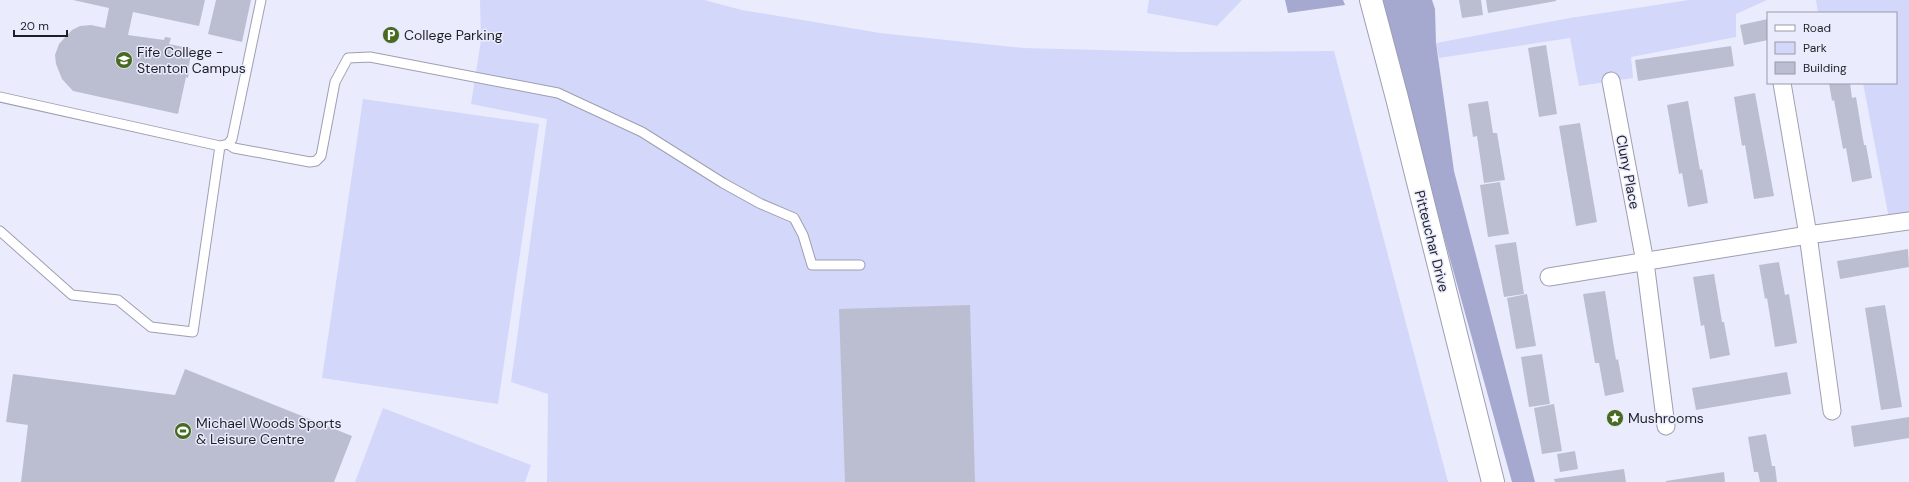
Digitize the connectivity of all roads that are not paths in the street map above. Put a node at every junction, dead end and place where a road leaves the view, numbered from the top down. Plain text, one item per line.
1 (261, 0) edge
2 (1371, 0) edge
3 (1611, 81) dead end
4 (1782, 84) edge
5 (0, 97) edge
6 (224, 145) junction
7 (1909, 221) edge
8 (0, 231) edge
9 (1808, 235) junction
10 (1645, 262) junction
11 (860, 265) dead end
12 (1549, 277) dead end
13 (1832, 411) dead end
14 (1666, 426) dead end
15 (1493, 482) edge

1 - 6 lane
2 - 15 street, Pitteuchar Drive
3 - 10 street, Cluny Place
4 - 9 street
5 - 6 lane
6 - 8 lane
6 - 11 lane
7 - 9 street
9 - 10 street
9 - 13 street
10 - 12 street
10 - 14 street, Cluny Place

